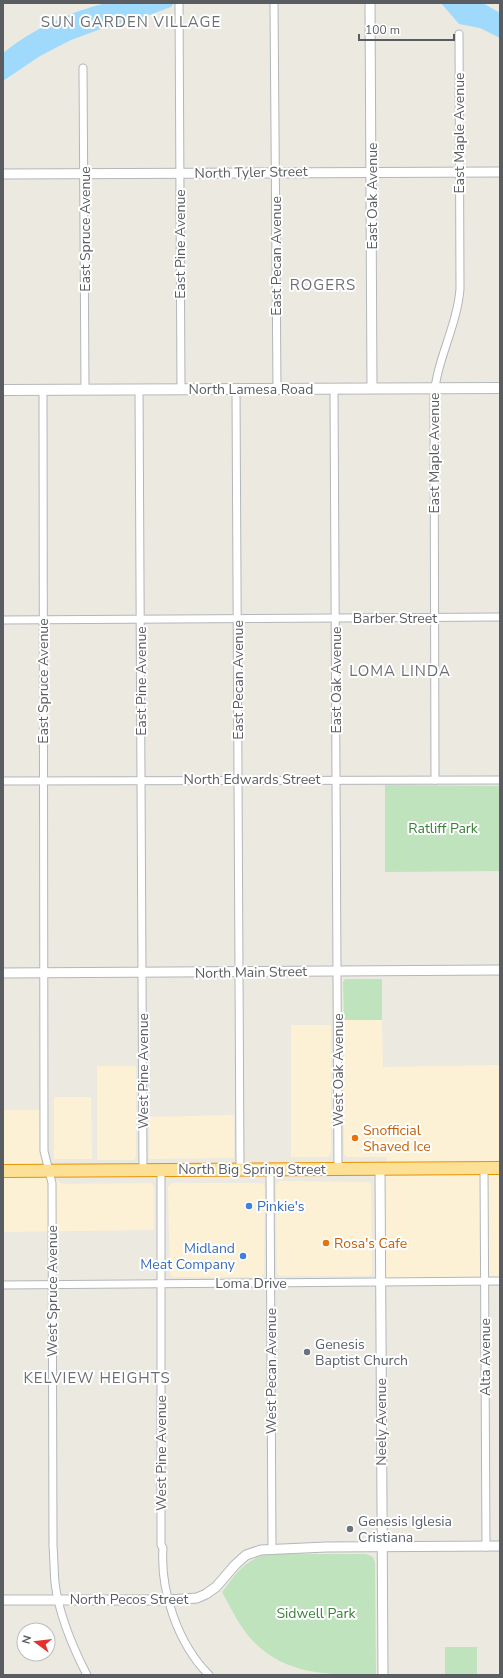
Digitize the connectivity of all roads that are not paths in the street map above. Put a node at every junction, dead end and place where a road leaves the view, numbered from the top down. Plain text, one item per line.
1 (179, 3) edge
2 (274, 3) edge
3 (370, 3) edge
4 (459, 34) dead end
5 (83, 68) dead end
6 (276, 172) junction
7 (372, 172) junction
8 (460, 172) junction
9 (500, 172) edge
10 (180, 173) junction
11 (3, 174) edge
12 (84, 174) junction
13 (277, 388) junction
14 (372, 388) junction
15 (434, 388) junction
16 (500, 388) edge
17 (85, 389) junction
18 (139, 389) junction
19 (181, 389) junction
20 (236, 389) junction
21 (334, 389) junction
22 (3, 390) edge
23 (43, 390) junction
24 (238, 618) junction
25 (335, 618) junction
26 (435, 618) junction
27 (500, 618) edge
28 (140, 619) junction
29 (3, 620) edge
30 (43, 620) junction
31 (239, 779) junction
32 (336, 779) junction
33 (142, 780) junction
34 (435, 780) junction
35 (500, 780) edge
36 (3, 781) edge
37 (44, 781) junction
38 (500, 970) edge
39 (337, 971) junction
40 (142, 972) junction
41 (240, 972) junction
42 (3, 973) edge
43 (44, 973) junction
44 (484, 1168) junction
45 (500, 1168) edge
46 (240, 1169) junction
47 (270, 1169) junction
48 (338, 1169) junction
49 (380, 1169) junction
50 (49, 1170) junction
51 (143, 1170) junction
52 (161, 1170) junction
53 (3, 1171) edge
54 (500, 1281) edge
55 (271, 1282) junction
56 (380, 1282) junction
57 (485, 1282) junction
58 (161, 1283) junction
59 (3, 1284) edge
60 (52, 1284) junction
61 (486, 1546) junction
62 (500, 1546) edge
63 (382, 1547) junction
64 (272, 1549) junction
65 (58, 1599) junction
66 (3, 1600) edge
67 (169, 1600) junction
68 (88, 1675) edge
69 (209, 1675) edge
70 (383, 1675) edge

1 - 10 street, East Pine Avenue
2 - 6 street, East Pecan Avenue
3 - 7 street, East Oak Avenue
4 - 8 street, East Maple Avenue
5 - 12 street, East Spruce Avenue
6 - 7 street, North Tyler Street
6 - 10 street, North Tyler Street
6 - 13 street, East Pecan Avenue
7 - 8 street, North Tyler Street
7 - 14 street, East Oak Avenue
8 - 9 street, North Tyler Street
8 - 15 street, East Maple Avenue
10 - 12 street, North Tyler Street
10 - 19 street, East Pine Avenue
11 - 12 street, North Tyler Street
12 - 17 street, East Spruce Avenue
13 - 20 main road, North Lamesa Road
13 - 21 main road, North Lamesa Road
14 - 15 main road, North Lamesa Road
14 - 21 main road, North Lamesa Road
15 - 16 main road, North Lamesa Road
15 - 26 street, East Maple Avenue
17 - 18 main road, North Lamesa Road
17 - 23 main road, North Lamesa Road
18 - 19 main road, North Lamesa Road
18 - 28 street, East Pine Avenue
19 - 20 main road, North Lamesa Road
20 - 24 street, East Pecan Avenue
21 - 25 street, East Oak Avenue
22 - 23 main road, North Lamesa Road
23 - 30 street, East Spruce Avenue
24 - 25 street, Barber Street
24 - 28 street, Barber Street
24 - 31 street, East Pecan Avenue
25 - 26 street, Barber Street
25 - 32 street, East Oak Avenue
26 - 27 street, Barber Street
26 - 34 street, East Maple Avenue
28 - 30 street, Barber Street
28 - 33 street, East Pine Avenue
29 - 30 street, Barber Street
30 - 37 street, East Spruce Avenue
31 - 32 street, North Edwards Street
31 - 33 street, North Edwards Street
31 - 41 street, East Pecan Avenue
32 - 34 street, North Edwards Street
32 - 39 street, East Oak Avenue
33 - 37 street, North Edwards Street
33 - 40 street, East Pine Avenue
34 - 35 street, North Edwards Street
36 - 37 street, North Edwards Street
37 - 43 street, East Spruce Avenue
38 - 39 street, North Main Street
39 - 41 street, North Main Street
39 - 48 street, West Oak Avenue
40 - 41 street, North Main Street
40 - 43 street, North Main Street
40 - 51 street, West Pine Avenue
41 - 46 street
42 - 43 street, North Main Street
43 - 50 street, West Spruce Avenue
44 - 45 highway, North Big Spring Street
44 - 49 highway, North Big Spring Street
44 - 57 street, Alta Avenue
46 - 47 highway, North Big Spring Street
46 - 52 highway, North Big Spring Street
47 - 48 highway, North Big Spring Street
47 - 55 street, West Pecan Avenue
48 - 49 highway, North Big Spring Street
49 - 56 street, Neely Avenue
50 - 51 highway, North Big Spring Street
50 - 53 highway, North Big Spring Street
50 - 60 street, West Spruce Avenue
51 - 52 highway, North Big Spring Street
52 - 58 street, West Pine Avenue
54 - 57 street, Loma Drive
55 - 56 street, Loma Drive
55 - 58 street, Loma Drive
55 - 64 street, West Pecan Avenue
56 - 57 street, Loma Drive
56 - 63 street, Neely Avenue
57 - 61 street, Alta Avenue
58 - 60 street, Loma Drive
58 - 67 street, West Pine Avenue
59 - 60 street, Loma Drive
60 - 65 street, West Spruce Avenue
61 - 62 street, North Pecos Street
61 - 63 street, North Pecos Street
63 - 64 street, North Pecos Street
63 - 70 street, Neely Avenue
64 - 67 street, North Pecos Street
65 - 66 street, North Pecos Street
65 - 67 street, North Pecos Street
65 - 68 street, West Spruce Avenue
67 - 69 street, West Pine Avenue

